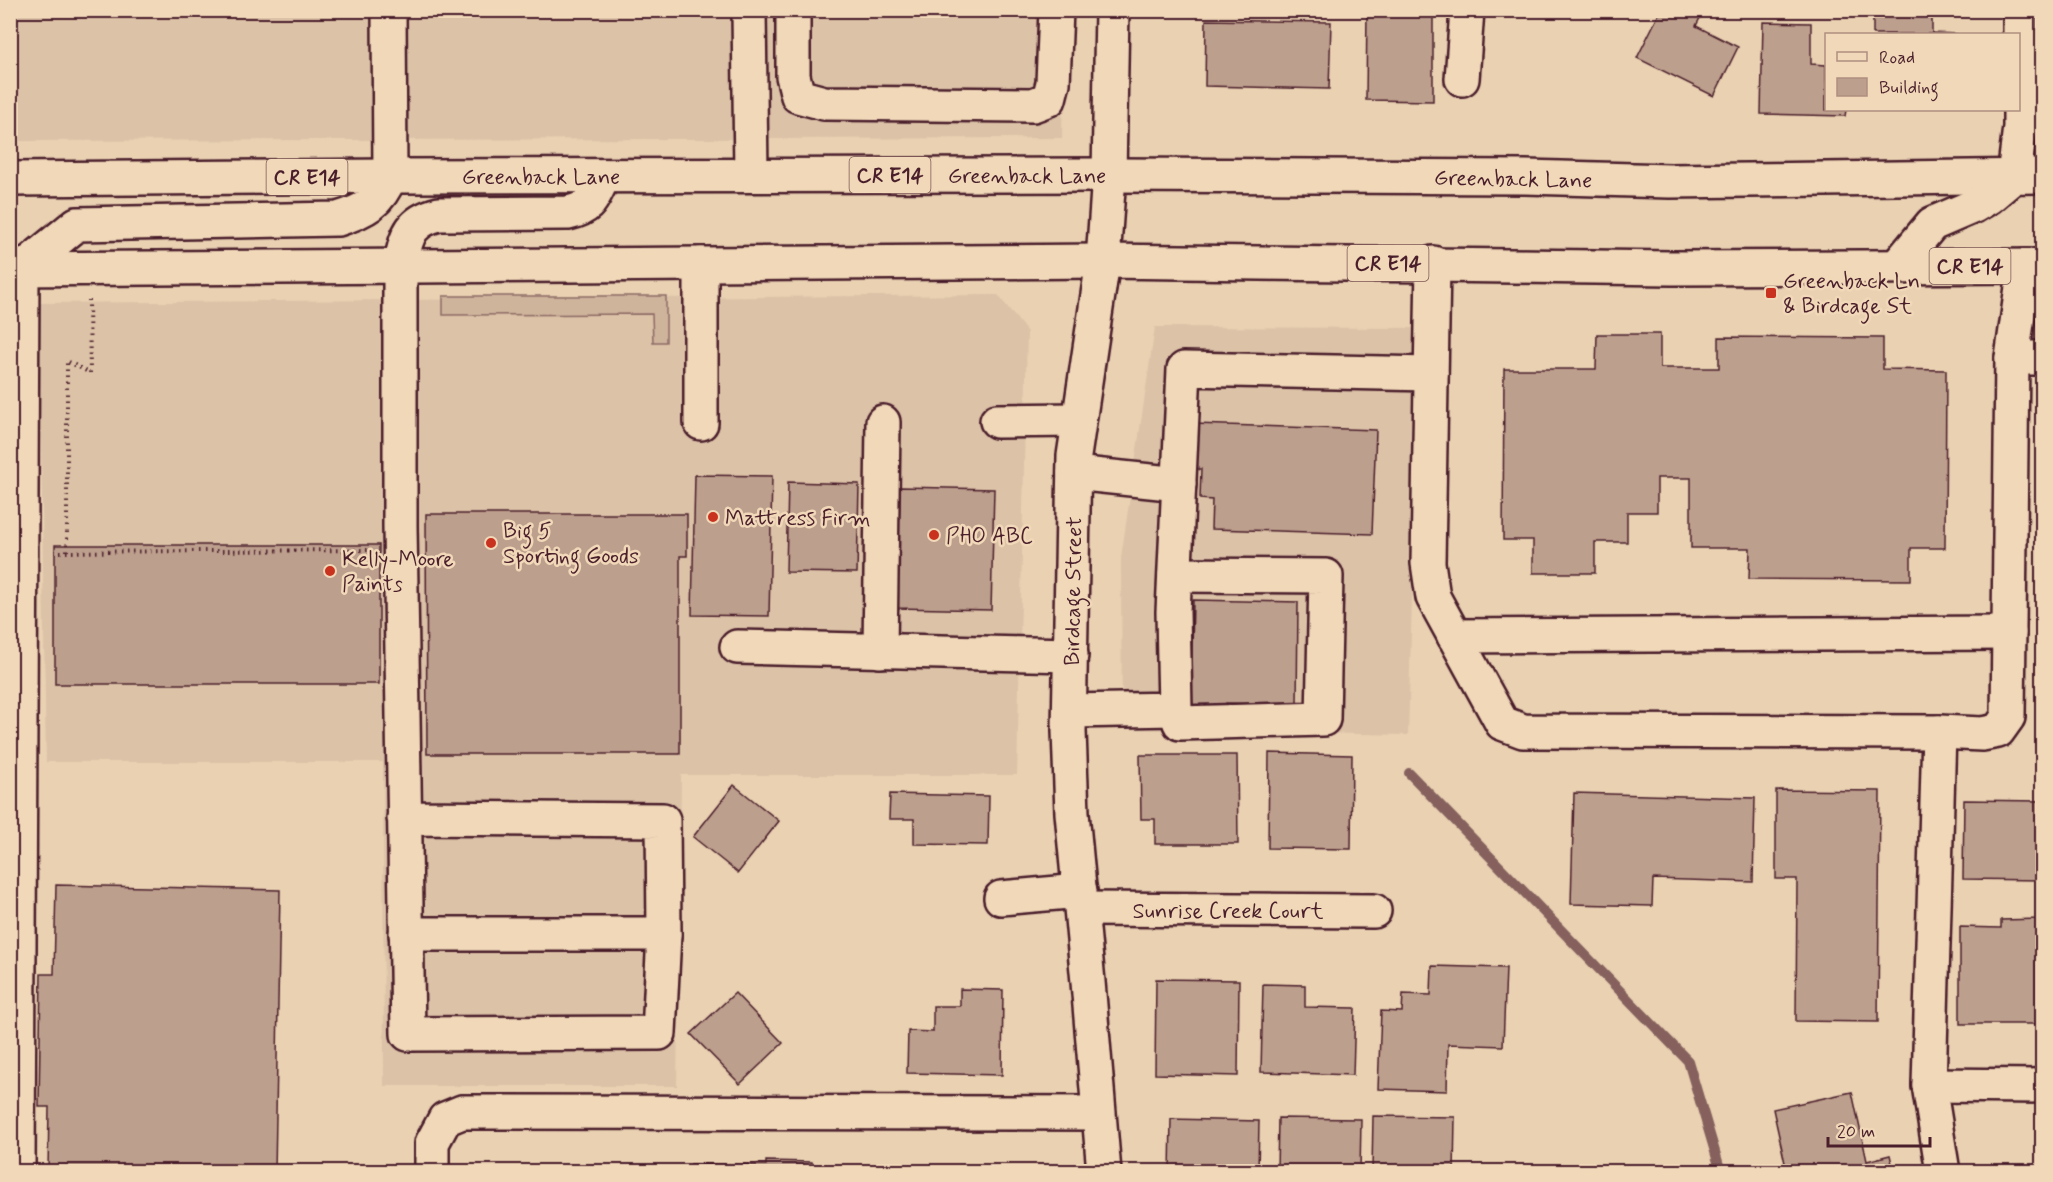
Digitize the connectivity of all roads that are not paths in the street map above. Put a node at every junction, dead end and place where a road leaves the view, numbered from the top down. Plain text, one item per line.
1 (389, 10) edge
2 (749, 10) edge
3 (793, 10) edge
4 (1056, 10) edge
5 (1112, 10) edge
6 (1467, 10) edge
7 (2020, 10) edge
8 (1462, 79) dead end
9 (751, 175) junction
10 (390, 176) junction
11 (604, 176) junction
12 (1108, 176) junction
13 (2028, 176) edge
14 (10, 179) edge
15 (2037, 258) edge
16 (1103, 261) junction
17 (1433, 263) junction
18 (701, 264) junction
19 (1898, 265) junction
20 (400, 266) junction
21 (16, 269) edge
22 (2027, 358) edge
23 (1431, 374) junction
24 (1079, 420) junction
25 (997, 421) dead end
26 (883, 422) dead end
27 (701, 423) dead end
28 (1074, 473) junction
29 (1179, 484) junction
30 (1175, 575) junction
31 (2009, 633) junction
32 (1454, 636) junction
33 (737, 647) dead end
34 (880, 651) junction
35 (1071, 655) junction
36 (1175, 709) junction
37 (1070, 711) junction
38 (1939, 732) junction
39 (404, 818) junction
40 (1001, 898) dead end
41 (1081, 900) junction
42 (1374, 911) dead end
43 (406, 934) junction
44 (664, 934) junction
45 (1929, 1085) junction
46 (2043, 1086) edge
47 (1098, 1113) junction
48 (16, 1170) edge
49 (432, 1172) edge
50 (1104, 1172) edge
51 (1943, 1172) edge

1 - 10 main road
2 - 9 main road
3 - 4 main road
5 - 12 main road, Birdcage Street
6 - 8 main road
7 - 13 main road
9 - 11 main road, Greenback Lane / CR E14
9 - 12 main road, Greenback Lane / CR E14
10 - 11 main road, Greenback Lane / CR E14
10 - 14 main road, Greenback Lane / CR E14
10 - 21 main road
11 - 20 main road
12 - 13 main road, Greenback Lane / CR E14
12 - 16 main road, Birdcage Street
13 - 19 main road
15 - 19 main road, CR E14
15 - 22 main road
16 - 17 main road, CR E14
16 - 18 main road, CR E14
16 - 24 main road, Birdcage Street
17 - 19 main road, CR E14
17 - 23 main road
18 - 20 main road, CR E14
18 - 27 main road
20 - 21 main road, CR E14
20 - 39 main road
21 - 48 main road
22 - 31 main road
23 - 29 main road
23 - 32 main road
24 - 25 main road
24 - 28 main road, Birdcage Street
26 - 34 main road
28 - 29 main road
28 - 35 main road, Birdcage Street
29 - 30 main road
30 - 36 main road
30 - 36 main road
31 - 32 main road
31 - 38 main road
32 - 38 main road
33 - 34 main road
34 - 35 main road
35 - 37 main road, Birdcage Street
36 - 37 main road
37 - 41 main road, Birdcage Street
38 - 45 main road
39 - 43 main road
39 - 44 main road
40 - 41 main road, Sunrise Creek Court
41 - 42 main road, Sunrise Creek Court
41 - 47 main road, Birdcage Street
43 - 44 main road
43 - 44 main road
45 - 46 main road
45 - 51 main road
47 - 49 main road
47 - 50 main road, Birdcage Street

